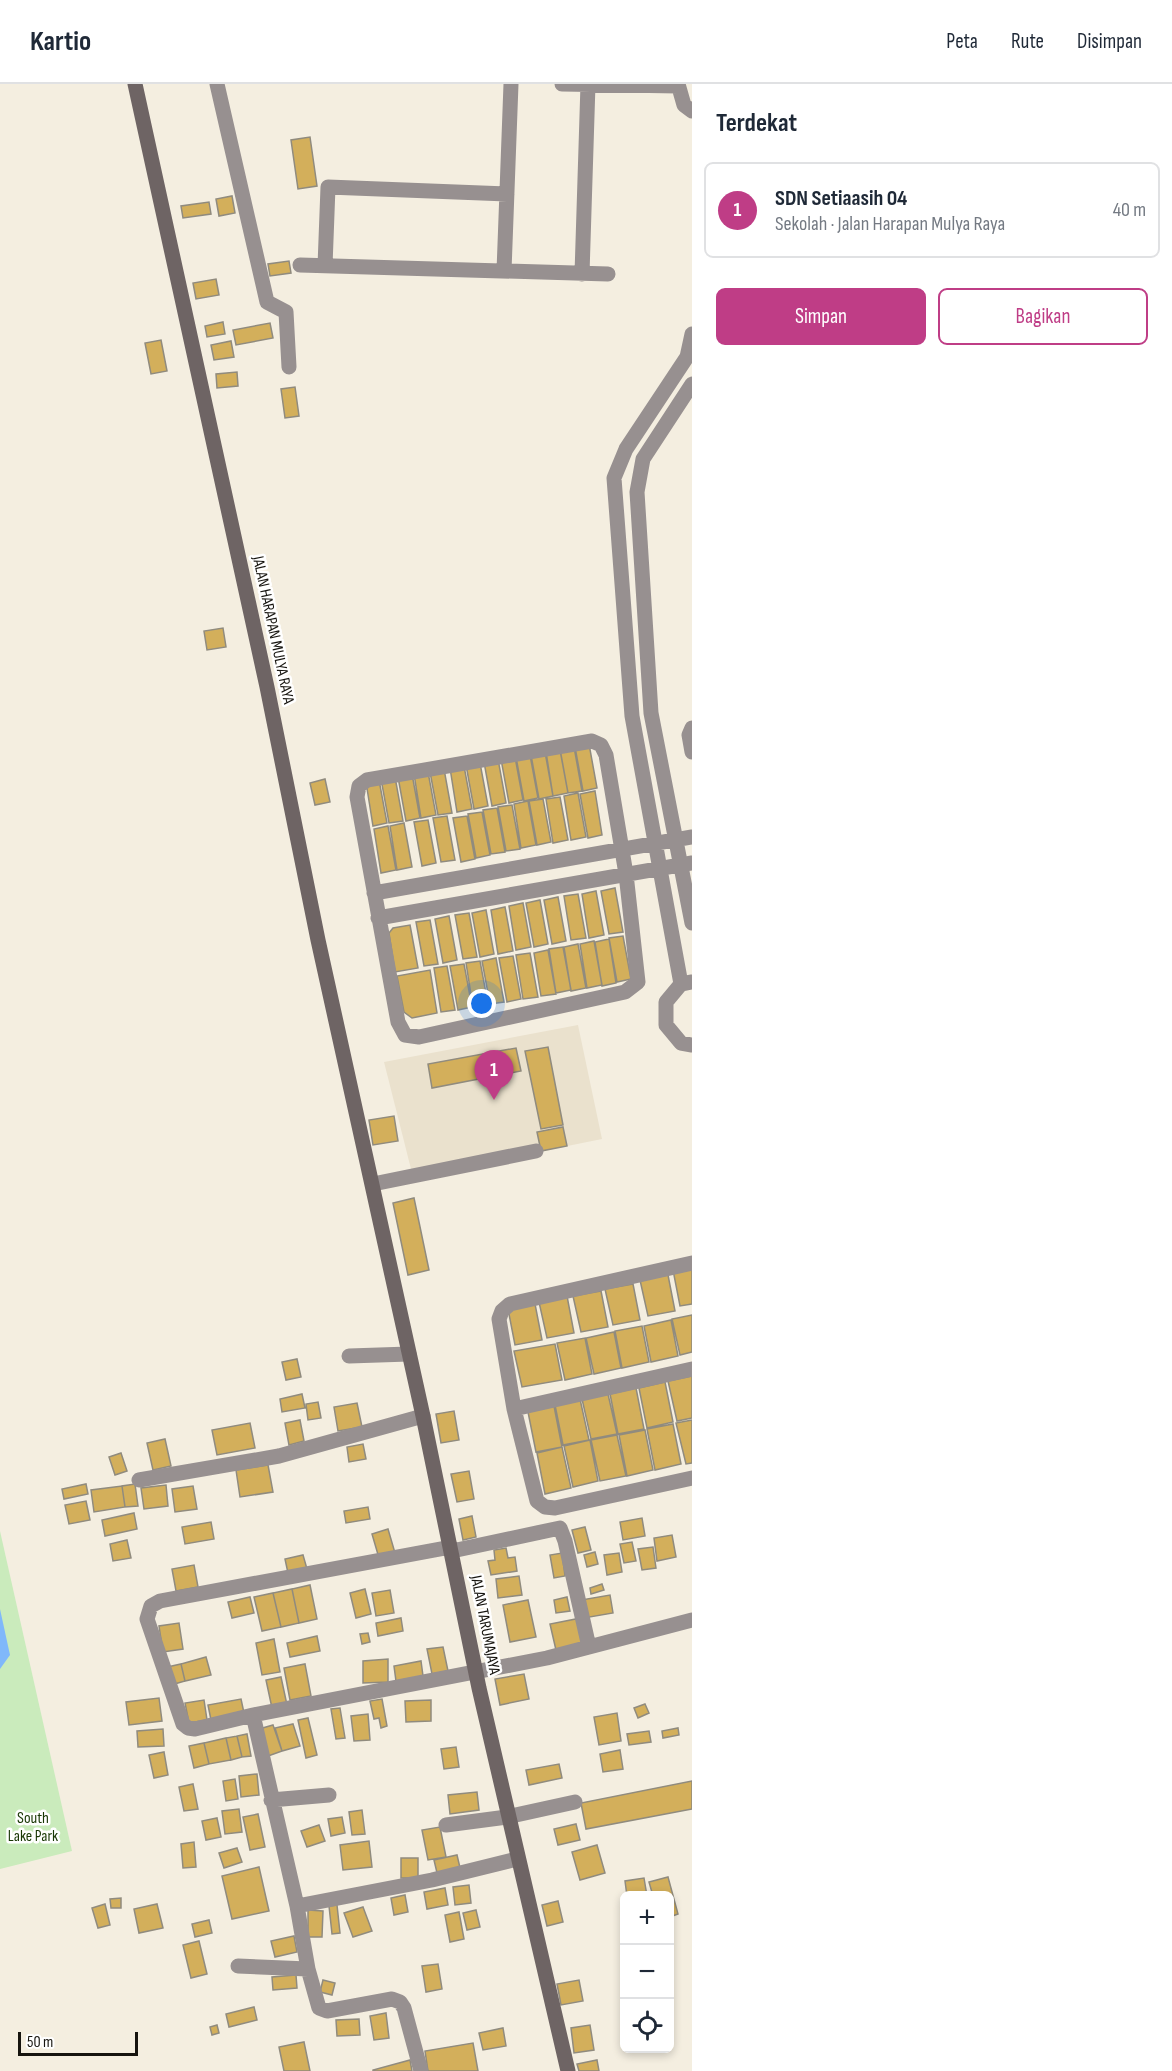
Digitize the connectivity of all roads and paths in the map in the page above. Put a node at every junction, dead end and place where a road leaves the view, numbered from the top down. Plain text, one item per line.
1 (135, 84) edge
2 (218, 84) edge
3 (511, 84) edge
4 (562, 84) edge
5 (588, 84) edge
6 (678, 85) edge
7 (692, 111) edge
8 (507, 194) junction
9 (300, 265) dead end
10 (325, 266) junction
11 (504, 271) junction
12 (582, 274) junction
13 (608, 274) dead end
14 (692, 334) edge
15 (289, 367) dead end
16 (692, 384) edge
17 (651, 713) junction
18 (632, 716) junction
19 (692, 728) edge
20 (692, 752) edge
21 (692, 837) edge
22 (674, 840) junction
23 (654, 843) junction
24 (622, 849) junction
25 (686, 864) edge
26 (658, 869) junction
27 (626, 874) junction
28 (374, 893) junction
29 (378, 918) junction
30 (692, 923) edge
31 (686, 983) edge
32 (692, 1045) edge
33 (536, 1151) dead end
34 (373, 1184) junction
35 (692, 1263) edge
36 (402, 1353) junction
37 (349, 1356) dead end
38 (692, 1370) edge
39 (514, 1409) junction
40 (420, 1418) junction
41 (692, 1478) edge
42 (139, 1480) dead end
43 (447, 1549) junction
44 (692, 1620) edge
45 (589, 1647) junction
46 (475, 1671) junction
47 (253, 1715) junction
48 (329, 1795) dead end
49 (271, 1800) junction
50 (575, 1802) dead end
51 (506, 1817) junction
52 (446, 1825) dead end
53 (511, 1860) junction
54 (297, 1906) junction
55 (238, 1966) dead end
56 (308, 1969) junction
57 (421, 2071) edge
58 (568, 2071) edge

1 - 34 street, JALAN HARAPAN MULYA RAYA
2 - 15 street
3 - 8 street
4 - 5 street
5 - 6 street
5 - 12 street
6 - 7 street
8 - 10 street
8 - 11 street
9 - 10 street
10 - 11 street
11 - 12 street
12 - 13 street
14 - 18 street
16 - 17 street
17 - 18 street
17 - 22 street
18 - 23 street
19 - 20 street
21 - 22 street
22 - 23 street
22 - 25 street
23 - 24 street
23 - 26 street
24 - 27 street
24 - 28 street
24 - 28 street
25 - 26 street
25 - 30 street
26 - 27 street
26 - 31 street
27 - 29 street
27 - 29 street
28 - 29 street
31 - 32 street
33 - 34 street
34 - 36 street, JALAN TARUMAJAYA
35 - 39 street
36 - 37 street
36 - 40 street, JALAN TARUMAJAYA
38 - 39 street
39 - 41 street
40 - 42 street
40 - 43 street, JALAN TARUMAJAYA
43 - 45 street
43 - 46 street, JALAN TARUMAJAYA
43 - 47 street
44 - 45 street
45 - 46 street
46 - 47 street
46 - 51 street, JALAN TARUMAJAYA
47 - 49 street
48 - 49 street
49 - 54 street
50 - 51 street
51 - 52 street
51 - 53 street, JALAN TARUMAJAYA
53 - 54 street
53 - 58 street, JALAN TARUMAJAYA
54 - 56 street
55 - 56 street
56 - 57 street

